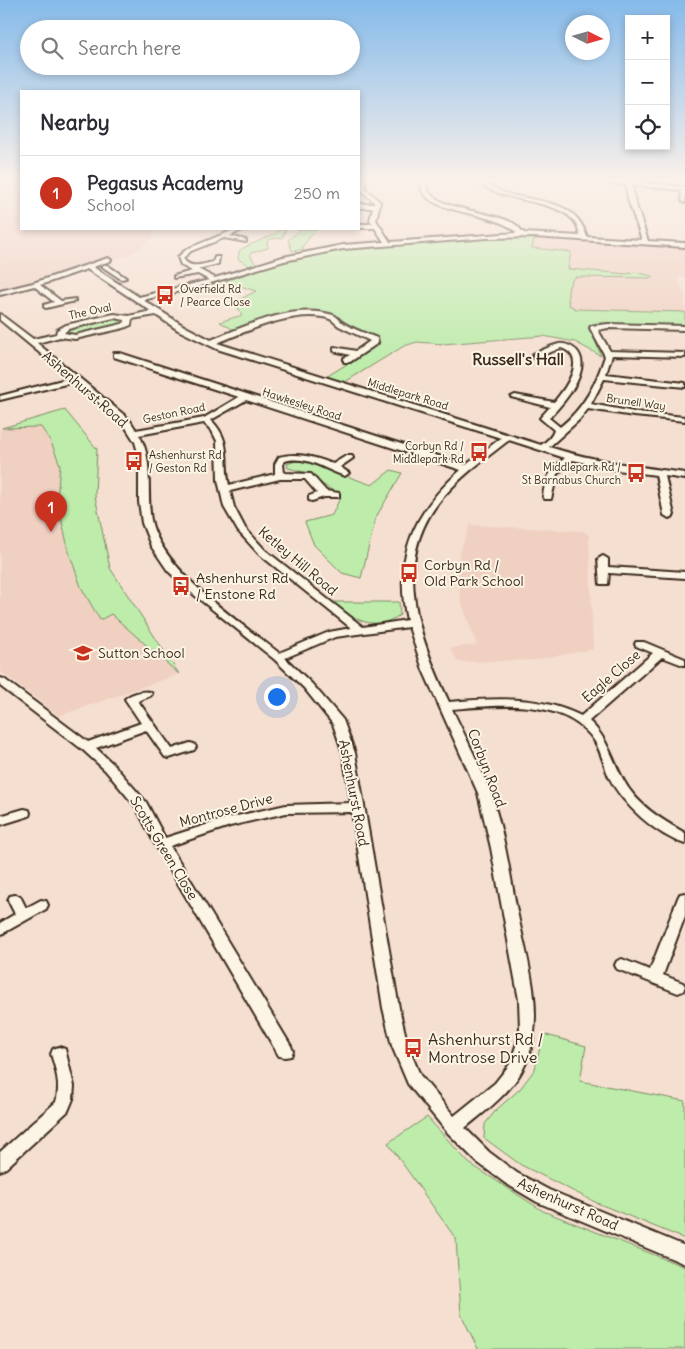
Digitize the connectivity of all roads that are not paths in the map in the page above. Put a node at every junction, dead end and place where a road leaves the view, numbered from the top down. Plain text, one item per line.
1 (211, 241) edge
2 (240, 241) edge
3 (422, 241) edge
4 (620, 241) edge
5 (244, 242) dead end
6 (388, 243) joint
7 (645, 243) joint
8 (685, 245) edge
9 (217, 258) dead end
10 (89, 267) junction
11 (195, 270) junction
12 (176, 277) dead end
13 (106, 278) junction
14 (215, 280) junction
15 (35, 284) junction
16 (0, 293) edge
17 (138, 299) junction
18 (73, 300) dead end
19 (60, 302) junction
20 (46, 306) dead end
21 (158, 312) junction
22 (0, 316) edge
23 (129, 318) junction
24 (266, 322) junction
25 (274, 327) dead end
26 (685, 328) edge
27 (60, 334) junction
28 (30, 342) junction
29 (210, 343) junction
30 (337, 348) dead end
31 (608, 353) junction
32 (357, 354) junction
33 (117, 355) dead end
34 (139, 355) dead end
35 (685, 355) edge
36 (536, 356) dead end
37 (130, 360) junction
38 (348, 360) dead end
39 (602, 376) junction
40 (76, 379) junction
41 (685, 385) edge
42 (515, 397) dead end
43 (0, 398) edge
44 (245, 398) junction
45 (555, 405) junction
46 (585, 406) junction
47 (685, 419) edge
48 (206, 420) junction
49 (134, 433) junction
50 (558, 433) junction
51 (508, 437) junction
52 (543, 448) junction
53 (571, 457) junction
54 (349, 458) dead end
55 (334, 468) junction
56 (468, 469) junction
57 (346, 473) dead end
58 (660, 473) junction
59 (280, 476) junction
60 (685, 476) edge
61 (225, 488) junction
62 (323, 494) junction
63 (336, 495) dead end
64 (312, 498) dead end
65 (548, 498) dead end
66 (669, 515) dead end
67 (603, 559) dead end
68 (604, 570) junction
69 (685, 575) edge
70 (604, 582) dead end
71 (412, 623) junction
72 (359, 630) junction
73 (640, 644) dead end
74 (660, 653) junction
75 (278, 657) junction
76 (683, 662) dead end
77 (0, 681) edge
78 (146, 694) dead end
79 (445, 706) junction
80 (581, 722) junction
81 (148, 725) junction
82 (87, 747) junction
83 (190, 747) dead end
84 (359, 807) junction
85 (24, 813) dead end
86 (0, 821) edge
87 (685, 839) edge
88 (162, 844) junction
89 (685, 898) edge
90 (15, 900) dead end
91 (41, 905) dead end
92 (23, 916) junction
93 (0, 930) edge
94 (622, 965) dead end
95 (655, 977) junction
96 (678, 987) dead end
97 (284, 1051) dead end
98 (59, 1054) dead end
99 (453, 1127) junction
100 (0, 1163) edge
101 (685, 1255) edge

1 - 11 street
2 - 5 street
3 - 6 street
4 - 7 street
6 - 14 street
7 - 8 street
9 - 11 street
10 - 13 street, Middlepark Road
10 - 13 street
10 - 15 street
11 - 12 street
11 - 14 street
13 - 17 street, Middlepark Road
14 - 17 street
15 - 16 street
15 - 19 street
17 - 21 street, Middlepark Road
18 - 19 street
19 - 20 street
21 - 23 street, The Oval
21 - 29 street, Middlepark Road
22 - 28 street, Ashenhurst Road
23 - 27 street, The Oval
23 - 27 street, The Oval
24 - 25 street
24 - 29 street
24 - 32 street
26 - 31 street
27 - 28 street, The Oval
28 - 40 street, Ashenhurst Road
29 - 51 street, Middlepark Road
30 - 32 street
31 - 35 street
31 - 39 street
32 - 38 street
33 - 37 street, Hawkesley Road
34 - 37 street
36 - 45 street
37 - 44 street, Hawkesley Road
39 - 41 street
39 - 46 street
40 - 43 street
40 - 49 street, Ashenhurst Road
42 - 45 street
44 - 48 street, Geston Road
44 - 56 street, Hawkesley Road
45 - 50 street
46 - 47 street, Brunell Way
46 - 50 street
48 - 49 street, Geston Road
48 - 61 street, Ketley Hill Road
49 - 75 street, Ashenhurst Road
50 - 52 street
51 - 52 street, Middlepark Road
51 - 56 street, Corbyn Road
52 - 53 street, Middlepark Road
53 - 58 street, Middlepark Road
53 - 65 street
54 - 55 street
55 - 57 street
55 - 59 street
56 - 71 street, Corbyn Road
58 - 60 street, Middlepark Road
58 - 66 street
59 - 61 street
59 - 62 street
61 - 72 street, Ketley Hill Road
62 - 63 street
62 - 64 street
67 - 68 street
68 - 69 street
68 - 70 street
71 - 72 street
71 - 79 street, Corbyn Road
72 - 75 street
73 - 74 street, Eagle Close
74 - 76 street, Eagle Close
74 - 80 street, Eagle Close
75 - 84 street, Ashenhurst Road
77 - 82 street, Scotts Green Close
78 - 81 street
79 - 80 street
79 - 99 street, Corbyn Road
80 - 87 street
81 - 82 street
81 - 83 street
82 - 88 street, Scotts Green Close
84 - 88 street, Montrose Drive
84 - 99 street, Ashenhurst Road
85 - 86 street
88 - 97 street, Scotts Green Close
89 - 95 street
90 - 92 street
91 - 92 street
92 - 93 street
94 - 95 street
95 - 96 street
98 - 100 street
99 - 101 street, Ashenhurst Road

